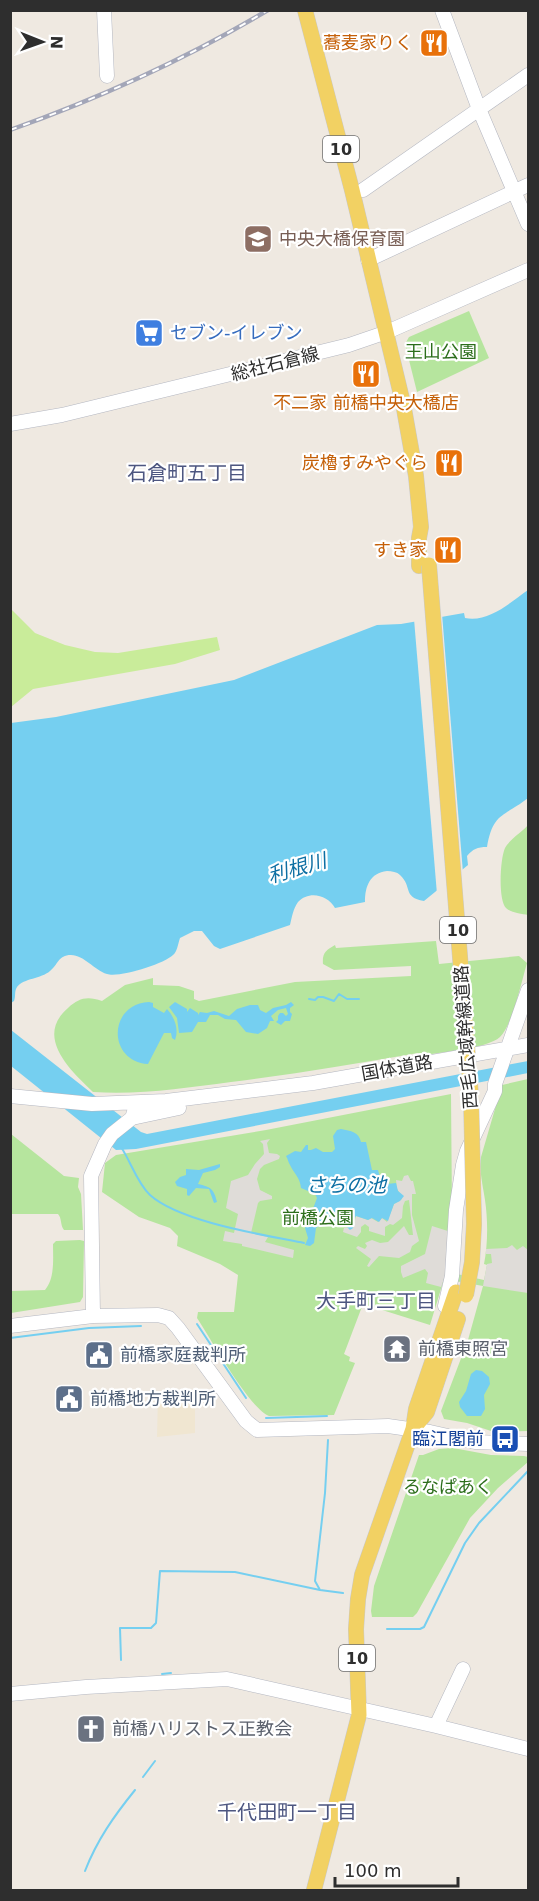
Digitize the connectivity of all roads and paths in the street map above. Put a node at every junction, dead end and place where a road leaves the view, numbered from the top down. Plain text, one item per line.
1 (104, 10) edge
2 (296, 10) edge
3 (305, 10) edge
4 (442, 10) edge
5 (528, 75) edge
6 (108, 76) dead end
7 (320, 87) junction
8 (479, 110) junction
9 (528, 185) edge
10 (363, 190) dead end
11 (515, 192) junction
12 (528, 224) edge
13 (368, 260) junction
14 (528, 270) edge
15 (387, 333) junction
16 (10, 424) edge
17 (528, 990) edge
18 (528, 1045) edge
19 (509, 1048) junction
20 (223, 1094) junction
21 (12, 1097) edge
22 (137, 1103) junction
23 (130, 1119) junction
24 (461, 1293) junction
25 (93, 1316) junction
26 (10, 1326) edge
27 (420, 1397) junction
28 (413, 1429) junction
29 (528, 1444) edge
30 (463, 1669) dead end
31 (10, 1694) edge
32 (360, 1708) junction
33 (436, 1725) junction
34 (528, 1749) edge
35 (314, 1890) edge

1 - 6 street
2 - 7 main road, 西毛広域幹線道路 / 10
3 - 7 main road, 西毛広域幹線道路 / 10
4 - 8 street
5 - 8 street
7 - 13 main road, 西毛広域幹線道路 / 10
8 - 10 street
8 - 11 street
9 - 11 street
11 - 12 street
11 - 13 street
13 - 15 main road, 西毛広域幹線道路 / 10
14 - 15 street, 総社石倉線
15 - 16 street, 総社石倉線
15 - 24 main road, 西毛広域幹線道路 / 10, bridge
17 - 19 street
18 - 19 street, 国体道路
19 - 20 street, 国体道路
19 - 27 street
20 - 22 street
20 - 23 street
21 - 22 street
22 - 23 street
23 - 25 street
24 - 27 main road, 西毛広域幹線道路 / 10
24 - 28 main road, 西毛広域幹線道路 / 10
25 - 26 street
25 - 28 street
27 - 28 main road, 西毛広域幹線道路 / 10
28 - 29 street
28 - 32 main road, 西毛広域幹線道路 / 10
30 - 33 street
31 - 32 street
32 - 33 street
32 - 35 main road, 西毛広域幹線道路 / 10
33 - 34 street

